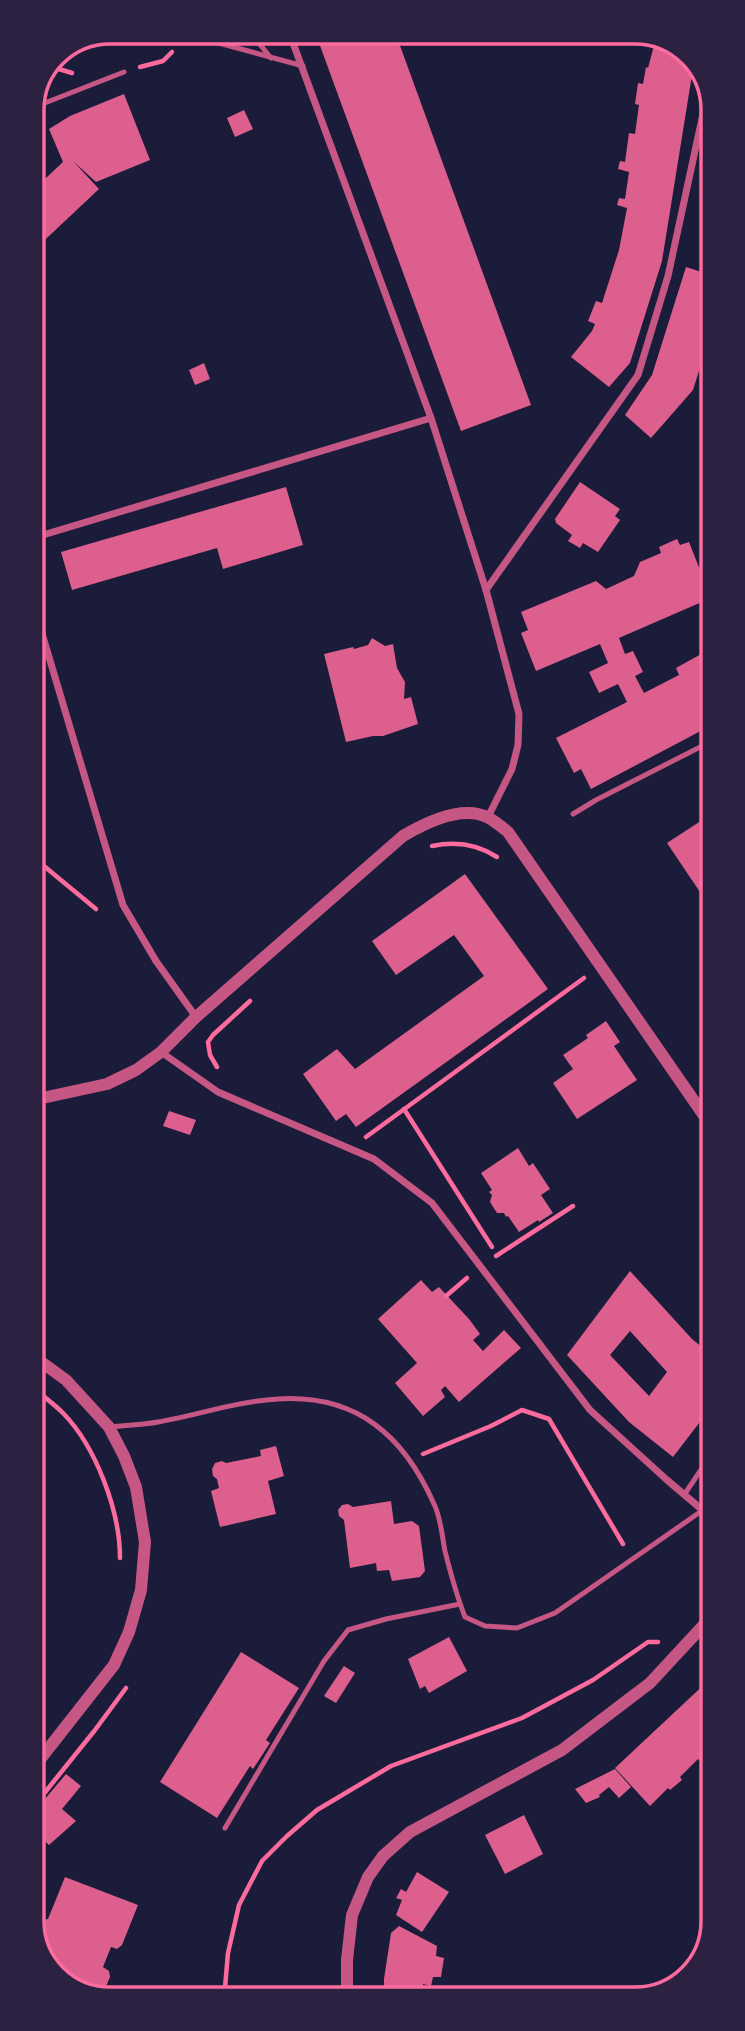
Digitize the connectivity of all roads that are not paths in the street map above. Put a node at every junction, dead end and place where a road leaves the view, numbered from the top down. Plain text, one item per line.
1 (222, 44) edge
2 (260, 44) edge
3 (294, 44) edge
4 (271, 58) junction
5 (303, 66) junction
6 (124, 72) road end
7 (44, 103) edge
8 (701, 123) edge
9 (431, 418) junction
10 (44, 535) edge
11 (486, 590) junction
12 (44, 640) edge
13 (701, 747) edge
14 (573, 814) dead end
15 (488, 817) junction
16 (196, 1017) junction
17 (161, 1052) junction
18 (44, 1098) edge
19 (701, 1111) edge
20 (44, 1364) edge
21 (110, 1427) junction
22 (701, 1470) edge
23 (684, 1495) junction
24 (701, 1508) edge
25 (701, 1512) edge
26 (460, 1604) junction
27 (701, 1629) edge
28 (44, 1755) edge
29 (225, 1829) dead end
30 (346, 1987) edge

1 - 4 lane
2 - 4 lane
3 - 5 street
4 - 5 lane
5 - 9 street
6 - 7 lane
8 - 11 street
9 - 10 street
9 - 11 street
11 - 15 street
12 - 16 street
13 - 14 lane
15 - 16 street
15 - 19 street
16 - 17 street
17 - 18 street
17 - 23 street
20 - 21 street
21 - 26 lane
21 - 28 street
22 - 23 lane
23 - 24 street
25 - 26 lane
26 - 29 lane
27 - 30 street

